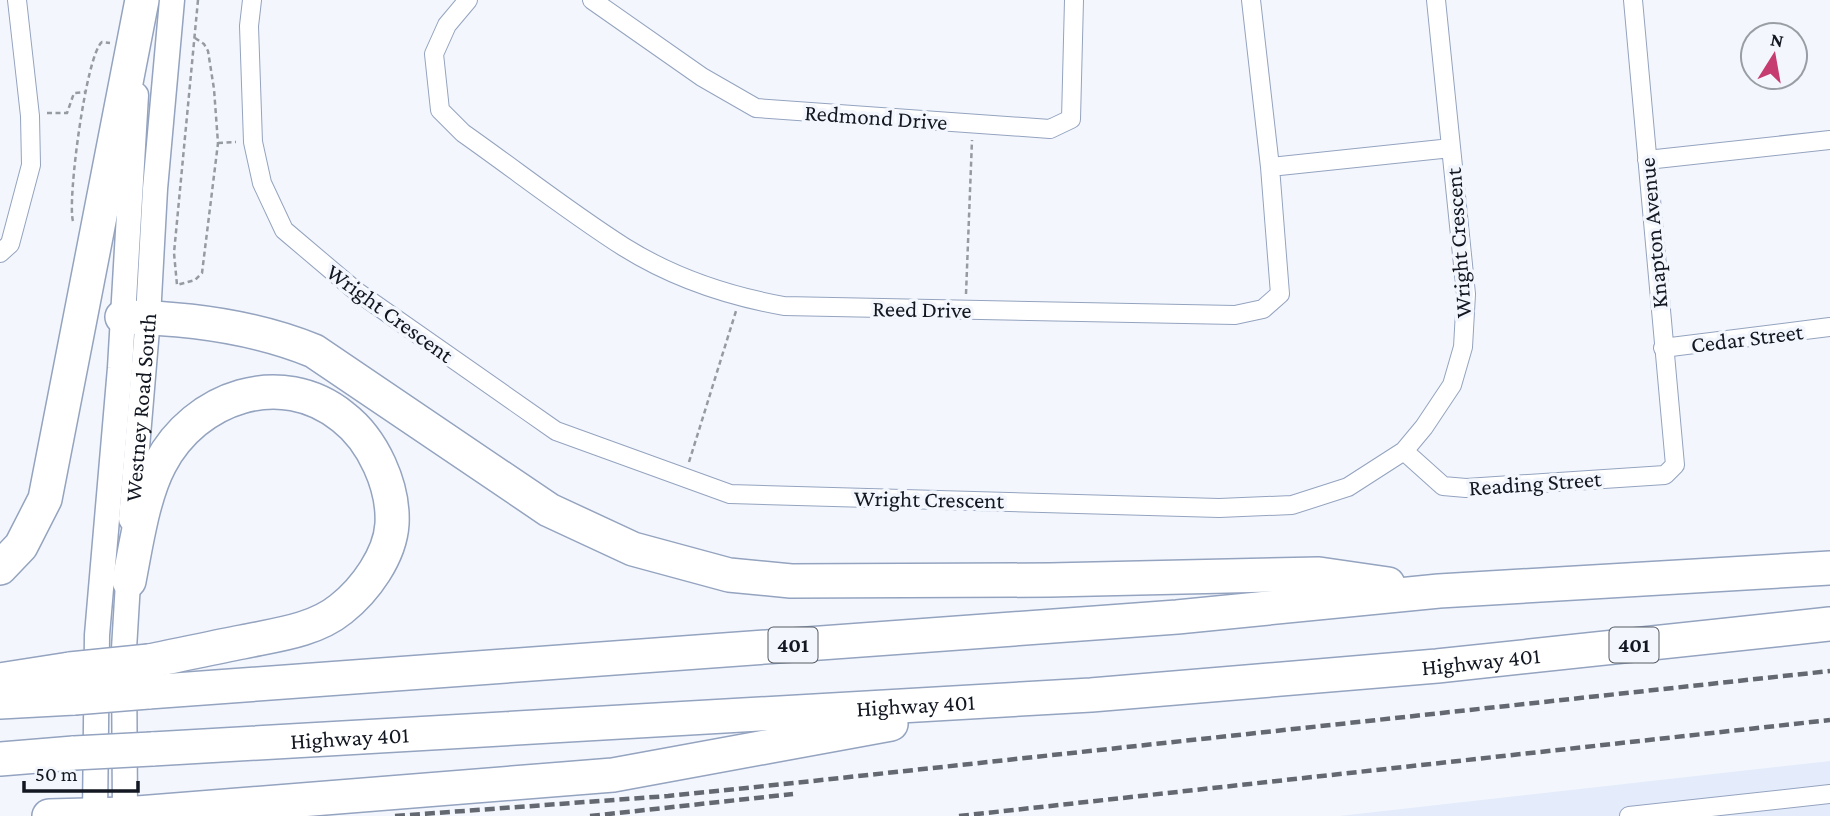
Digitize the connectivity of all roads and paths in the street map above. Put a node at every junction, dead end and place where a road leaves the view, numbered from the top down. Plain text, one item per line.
1 (17, 0) edge
2 (142, 0) edge
3 (172, 0) edge
4 (198, 0) edge
5 (252, 0) edge
6 (468, 0) edge
7 (592, 0) edge
8 (1074, 0) edge
9 (1251, 0) edge
10 (1436, 0) edge
11 (1633, 0) edge
12 (195, 38) junction
13 (116, 44) dead end
14 (86, 91) junction
15 (47, 113) dead end
16 (972, 140) dead end
17 (1830, 140) edge
18 (1451, 148) junction
19 (1647, 160) junction
20 (1269, 167) junction
21 (72, 220) dead end
22 (0, 253) edge
23 (740, 298) junction
24 (966, 310) junction
25 (135, 317) junction
26 (1830, 327) edge
27 (1663, 348) junction
28 (1404, 451) junction
29 (1675, 465) joint
30 (686, 478) junction
31 (0, 568) edge
32 (1830, 568) edge
33 (129, 581) junction
34 (1439, 592) junction
35 (1830, 624) edge
36 (148, 677) junction
37 (0, 680) edge
38 (72, 684) junction
39 (1091, 695) junction
40 (0, 702) edge
41 (0, 759) edge
42 (1830, 794) edge
43 (110, 815) edge
44 (49, 816) edge
45 (1629, 816) edge

1 - 22 street
2 - 25 main road, Westney Road South
2 - 31 highway
3 - 25 main road, Westney Road South
4 - 12 path
5 - 30 street, Wright Crescent
6 - 23 street, Reed Drive
7 - 8 street, Redmond Drive
9 - 20 street, Reed Drive
10 - 18 street, Wright Crescent
11 - 19 street, Knapton Avenue
12 - 12 path
13 - 14 path
14 - 15 path
14 - 21 path
16 - 24 path
17 - 19 street
18 - 20 street
18 - 28 street, Wright Crescent
19 - 27 street, Knapton Avenue
20 - 24 street, Reed Drive
23 - 24 street, Reed Drive
23 - 30 path
25 - 33 main road, Westney Road South
25 - 34 highway
25 - 43 main road, Westney Road South
26 - 27 street, Cedar Street
27 - 29 street, Knapton Avenue
28 - 29 street, Reading Street
28 - 30 street, Wright Crescent
32 - 34 highway, 401
33 - 36 highway
33 - 43 main road, Westney Road South
34 - 36 highway, 401
35 - 39 highway, Highway 401 / 401
36 - 38 highway, 401, bridge
37 - 38 highway
38 - 40 highway, 401
39 - 41 highway, Highway 401 / 401, bridge
39 - 43 highway
42 - 45 street
43 - 44 highway

